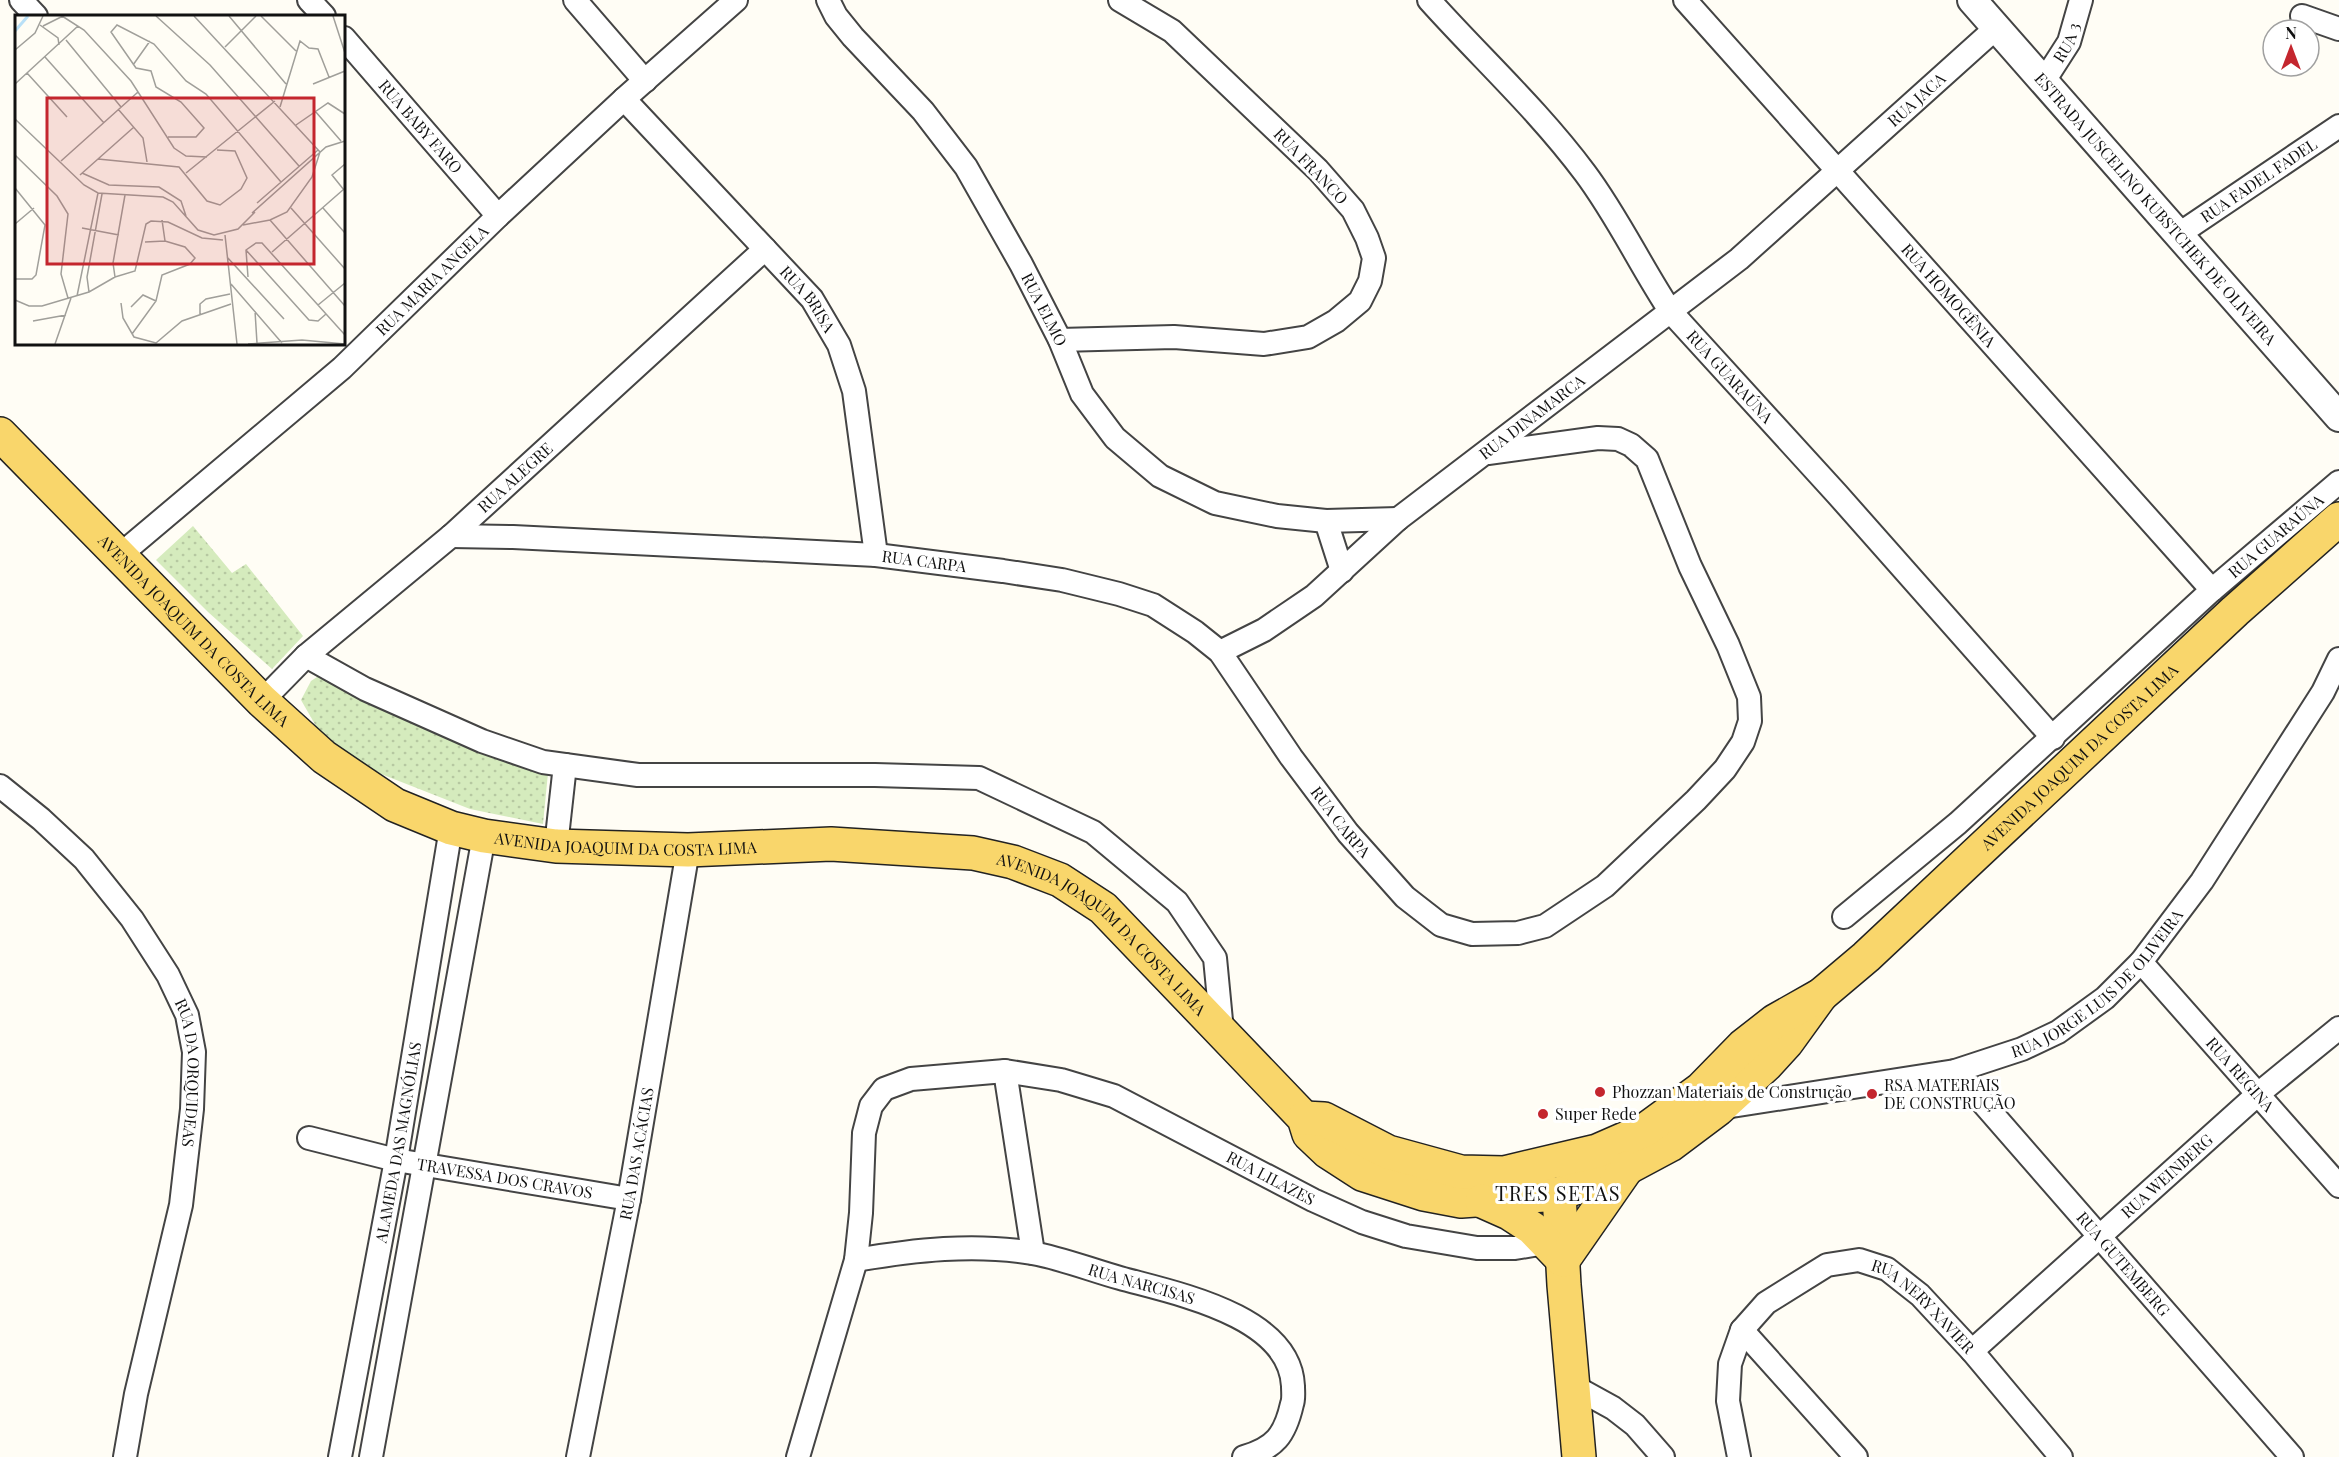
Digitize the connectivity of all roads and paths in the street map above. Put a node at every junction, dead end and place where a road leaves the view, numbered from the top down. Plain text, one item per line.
1 (21, 0) edge
2 (309, 0) edge
3 (575, 0) edge
4 (736, 0) edge
5 (828, 0) edge
6 (1120, 0) edge
7 (1429, 0) edge
8 (1686, 0) edge
9 (1972, 0) edge
10 (2081, 0) edge
11 (35, 15) edge
12 (323, 15) edge
13 (2302, 16) dead end
14 (1996, 28) junction
15 (2339, 29) edge
16 (345, 39) edge
17 (645, 81) junction
18 (2044, 81) junction
19 (624, 99) junction
20 (2339, 126) edge
21 (1837, 172) junction
22 (498, 216) junction
23 (2179, 234) junction
24 (765, 249) junction
25 (1671, 312) junction
26 (1060, 340) junction
27 (2339, 417) edge
28 (0, 434) edge
29 (1488, 453) junction
30 (2339, 482) edge
31 (1398, 519) junction
32 (2339, 519) edge
33 (1326, 521) junction
34 (451, 536) junction
35 (120, 555) junction
36 (876, 555) junction
37 (1342, 571) junction
38 (2212, 590) junction
39 (1220, 652) junction
40 (306, 656) junction
41 (2339, 659) edge
42 (262, 701) junction
43 (2053, 738) junction
44 (566, 765) junction
45 (0, 786) edge
46 (1958, 823) junction
47 (451, 828) junction
48 (484, 836) junction
49 (556, 846) junction
50 (1986, 846) junction
51 (688, 850) junction
52 (1844, 916) dead end
53 (2141, 962) junction
54 (1821, 995) junction
55 (2339, 1028) edge
56 (1222, 1031) junction
57 (1005, 1071) junction
58 (1955, 1071) junction
59 (2258, 1094) junction
60 (1718, 1109) junction
61 (1304, 1118) junction
62 (309, 1138) dead end
63 (1597, 1151) junction
64 (396, 1160) junction
65 (426, 1165) junction
66 (1627, 1168) junction
67 (1504, 1173) junction
68 (2339, 1186) edge
69 (1559, 1194) junction
70 (629, 1199) junction
71 (1482, 1201) junction
72 (2098, 1236) junction
73 (1554, 1252) junction
74 (1033, 1253) junction
75 (856, 1260) junction
76 (1742, 1330) junction
77 (1972, 1351) junction
78 (360, 1355) junction
79 (389, 1359) junction
80 (1573, 1386) junction
81 (125, 1457) edge
82 (340, 1457) edge
83 (371, 1457) edge
84 (578, 1457) edge
85 (798, 1457) edge
86 (1244, 1457) edge
87 (1579, 1457) edge
88 (1663, 1457) edge
89 (1739, 1457) edge
90 (1856, 1457) edge
91 (2061, 1457) edge
92 (2292, 1457) edge

1 - 11 street
2 - 12 street
3 - 17 street
4 - 17 street, RUA MARIA ANGELA
5 - 26 street, RUA ELMO
6 - 26 street, RUA FRANCO
7 - 25 street, RUA GUARAÚNA
8 - 21 street, RUA HOMOGÊNIA
9 - 14 street, ESTRADA JUSCELINO KUBSTCHEK DE OLIVEIRA
10 - 18 street, RUA 3
13 - 15 street
14 - 18 street, ESTRADA JUSCELINO KUBSTCHEK DE OLIVEIRA
14 - 21 street, RUA JACA
16 - 22 street, RUA BABY FARO
17 - 19 street, RUA MARIA ANGELA
18 - 23 street, ESTRADA JUSCELINO KUBSTCHEK DE OLIVEIRA
19 - 22 street, RUA MARIA ANGELA
19 - 24 street, RUA BRISA
20 - 23 street, RUA FADEL FADEL
21 - 25 street, RUA DINAMARCA
21 - 38 street, RUA HOMOGÊNIA
22 - 35 street, RUA MARIA ANGELA
23 - 27 street, ESTRADA JUSCELINO KUBSTCHEK DE OLIVEIRA
24 - 34 street, RUA ALEGRE
24 - 36 street, RUA BRISA
25 - 29 street, RUA DINAMARCA
25 - 43 street, RUA GUARAÚNA
26 - 33 street, RUA ELMO
28 - 35 main road, AVENIDA JOAQUIM DA COSTA LIMA
29 - 31 street, RUA DINAMARCA
29 - 39 street, RUA CARPA
30 - 38 street, RUA GUARAÚNA
31 - 33 street, RUA ELMO
31 - 37 street, RUA DINAMARCA
32 - 50 main road, AVENIDA JOAQUIM DA COSTA LIMA
33 - 37 street
34 - 36 street, RUA CARPA
34 - 40 street, RUA ALEGRE
35 - 42 main road, AVENIDA JOAQUIM DA COSTA LIMA
36 - 39 street, RUA CARPA
37 - 39 street, RUA DINAMARCA
38 - 43 street, RUA GUARAÚNA
40 - 42 street, RUA ALEGRE
40 - 44 street
41 - 53 street, RUA JORGE LUIS DE OLIVEIRA
42 - 47 main road, AVENIDA JOAQUIM DA COSTA LIMA
43 - 46 street, RUA GUARAÚNA
44 - 49 street
44 - 56 street
45 - 81 street, RUA DA ORQUIDEAS
46 - 50 street
46 - 52 street, RUA GUARAÚNA
47 - 48 main road, AVENIDA JOAQUIM DA COSTA LIMA
47 - 64 street, ALAMEDA DAS MAGNÓLIAS
48 - 49 main road, AVENIDA JOAQUIM DA COSTA LIMA
48 - 65 street, ALAMEDA DAS MAGNÓLIAS
49 - 51 main road, AVENIDA JOAQUIM DA COSTA LIMA
50 - 54 main road, AVENIDA JOAQUIM DA COSTA LIMA
51 - 56 main road, AVENIDA JOAQUIM DA COSTA LIMA
51 - 70 street, RUA DAS ACÁCIAS
53 - 58 street, RUA JORGE LUIS DE OLIVEIRA
53 - 59 street, RUA REGINA
54 - 60 main road, AVENIDA JOAQUIM DA COSTA LIMA
54 - 63 main road, AVENIDA JOAQUIM DA COSTA LIMA
55 - 59 street, RUA WEINBERG
56 - 61 main road, AVENIDA JOAQUIM DA COSTA LIMA
57 - 73 street, RUA LILAZES
57 - 74 street
57 - 75 street, RUA LILAZES
58 - 60 street, RUA JORGE LUIS DE OLIVEIRA
58 - 72 street, RUA GUTEMBERG
59 - 68 street, RUA REGINA
59 - 72 street, RUA WEINBERG
60 - 66 main road, AVENIDA JOAQUIM DA COSTA LIMA
61 - 67 main road, AVENIDA JOAQUIM DA COSTA LIMA
61 - 71 main road, AVENIDA JOAQUIM DA COSTA LIMA
62 - 64 street, TRAVESSA DOS CRAVOS
63 - 67 main road, AVENIDA JOAQUIM DA COSTA LIMA
63 - 69 main road
64 - 65 street, TRAVESSA DOS CRAVOS
64 - 78 street, ALAMEDA DAS MAGNÓLIAS
65 - 70 street, TRAVESSA DOS CRAVOS
65 - 79 street, ALAMEDA DAS MAGNÓLIAS
66 - 69 main road, AVENIDA JOAQUIM DA COSTA LIMA
66 - 73 main road
67 - 69 main road
69 - 71 main road, AVENIDA JOAQUIM DA COSTA LIMA
69 - 73 main road
70 - 84 street, RUA DAS ACÁCIAS
71 - 73 main road
72 - 77 street, RUA WEINBERG
72 - 92 street, RUA GUTEMBERG
73 - 80 main road
74 - 75 street, RUA NARCISAS
74 - 86 street, RUA NARCISAS
75 - 85 street, RUA LILAZES
76 - 77 street, RUA NERY XAVIER
76 - 89 street, RUA NERY XAVIER
76 - 90 street
77 - 91 street, RUA NERY XAVIER
78 - 79 street
78 - 82 street, ALAMEDA DAS MAGNÓLIAS
79 - 83 street, ALAMEDA DAS MAGNÓLIAS
80 - 87 main road
80 - 88 street

